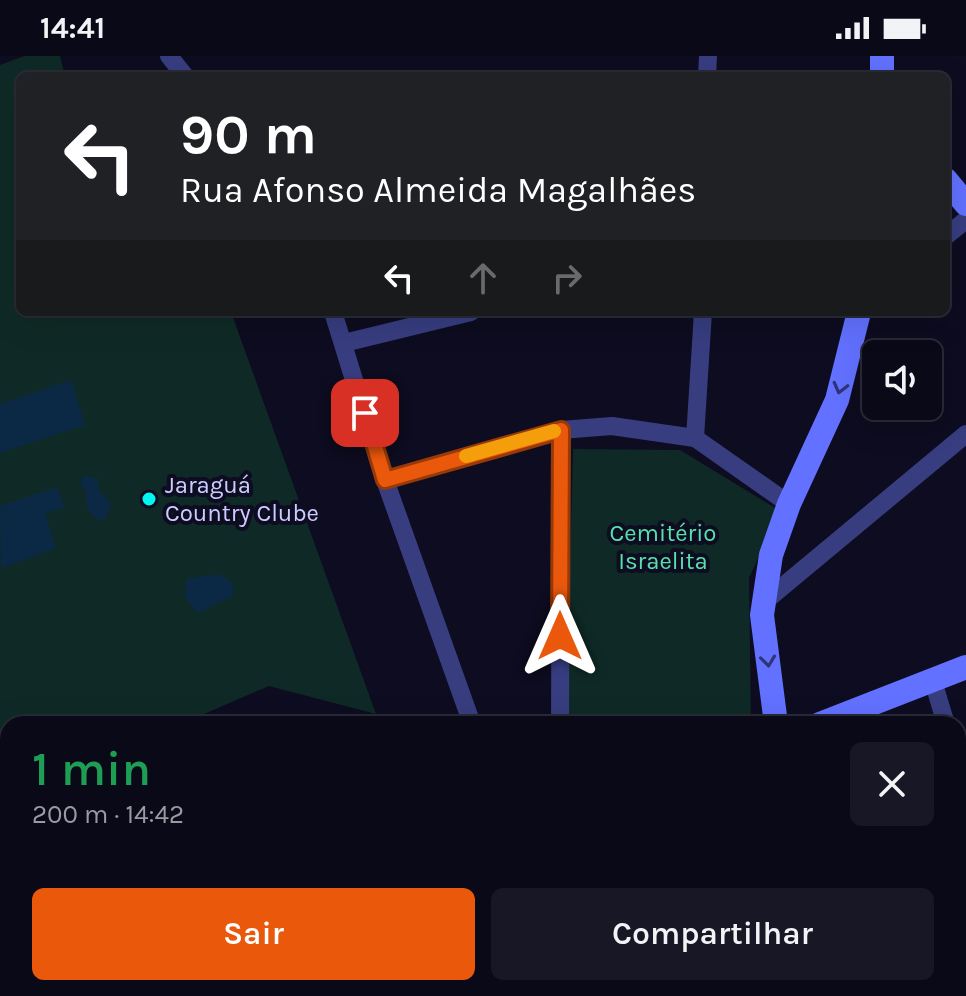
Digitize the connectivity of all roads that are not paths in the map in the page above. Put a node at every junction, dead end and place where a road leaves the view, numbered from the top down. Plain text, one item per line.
1 (169, 56) edge
2 (182, 72) edge
3 (950, 185) edge
4 (966, 204) edge
5 (966, 220) edge
6 (950, 233) edge
7 (334, 316) edge
8 (455, 316) edge
9 (703, 316) edge
10 (858, 316) edge
11 (344, 343) junction
12 (561, 430) junction
13 (966, 434) edge
14 (695, 438) junction
15 (385, 480) junction
16 (789, 504) junction
17 (764, 602) junction
18 (966, 667) edge
19 (933, 681) junction
20 (469, 716) edge
21 (560, 716) edge
22 (775, 716) edge
23 (841, 716) edge
24 (944, 716) edge

1 - 2 street
3 - 4 street
5 - 6 street
7 - 11 street
8 - 11 street
9 - 14 street
10 -> 16 street
11 - 15 street
12 - 14 street
12 - 15 street
12 - 21 street
13 - 17 street
14 - 16 street
15 - 20 street
16 - 17 street
17 -> 22 street
18 - 19 street
19 - 23 street
19 - 24 street

